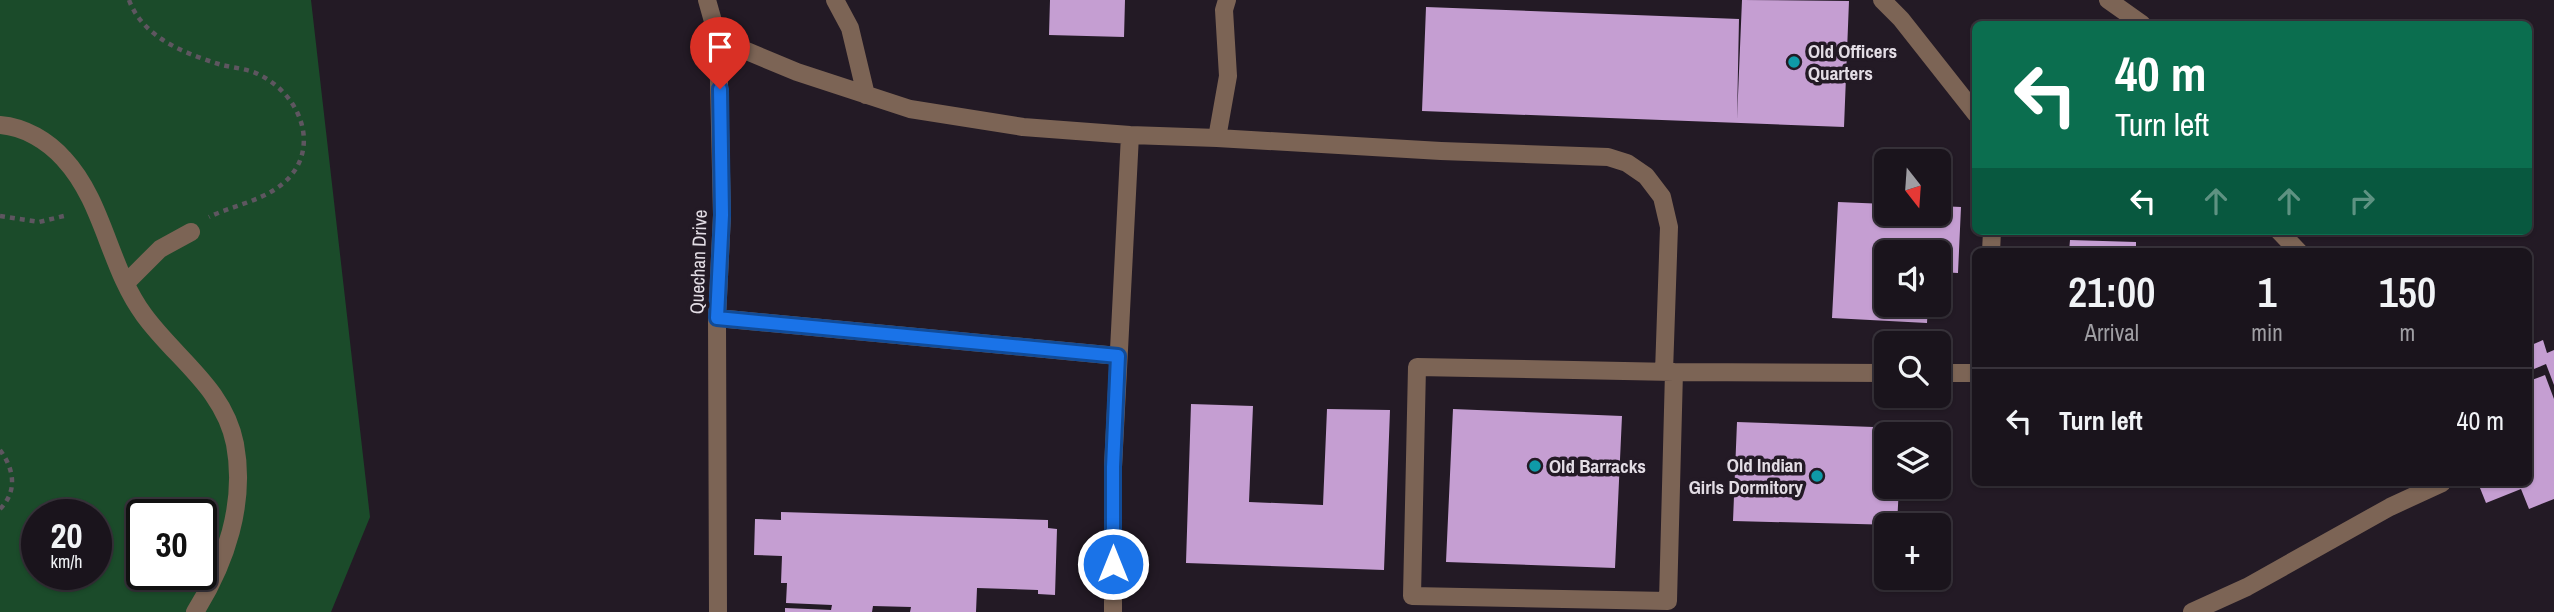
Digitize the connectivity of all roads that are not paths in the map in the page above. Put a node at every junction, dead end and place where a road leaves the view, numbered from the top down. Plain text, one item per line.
1 (707, 0) edge
2 (835, 0) edge
3 (1227, 0) edge
4 (1882, 0) edge
5 (2108, 0) edge
6 (2139, 21) edge
7 (718, 39) junction
8 (866, 94) junction
9 (1972, 109) edge
10 (0, 125) edge
11 (1130, 135) junction
12 (1217, 138) junction
13 (194, 228) road end
14 (2283, 235) edge
15 (2295, 248) edge
16 (126, 283) junction
17 (717, 318) junction
18 (1118, 356) junction
19 (1669, 372) junction
20 (1874, 373) edge
21 (1951, 373) edge
22 (1972, 373) edge
23 (2436, 486) edge
24 (1408, 604) edge
25 (195, 612) edge
26 (718, 612) edge
27 (1113, 612) edge
28 (2192, 612) edge

1 - 7 street, Quechan Drive
2 - 8 street
3 - 12 street
4 - 9 street
5 - 6 street
7 - 8 street
7 - 17 street, Quechan Drive
8 - 11 street
10 - 16 street
11 - 12 street
11 - 18 street
12 - 19 street
13 - 16 street
14 - 15 street
16 - 25 street
17 - 18 street
17 - 26 street, Quechan Drive
18 - 27 street
19 - 20 street
19 - 24 street
19 - 24 street
21 - 22 street
23 - 28 street

